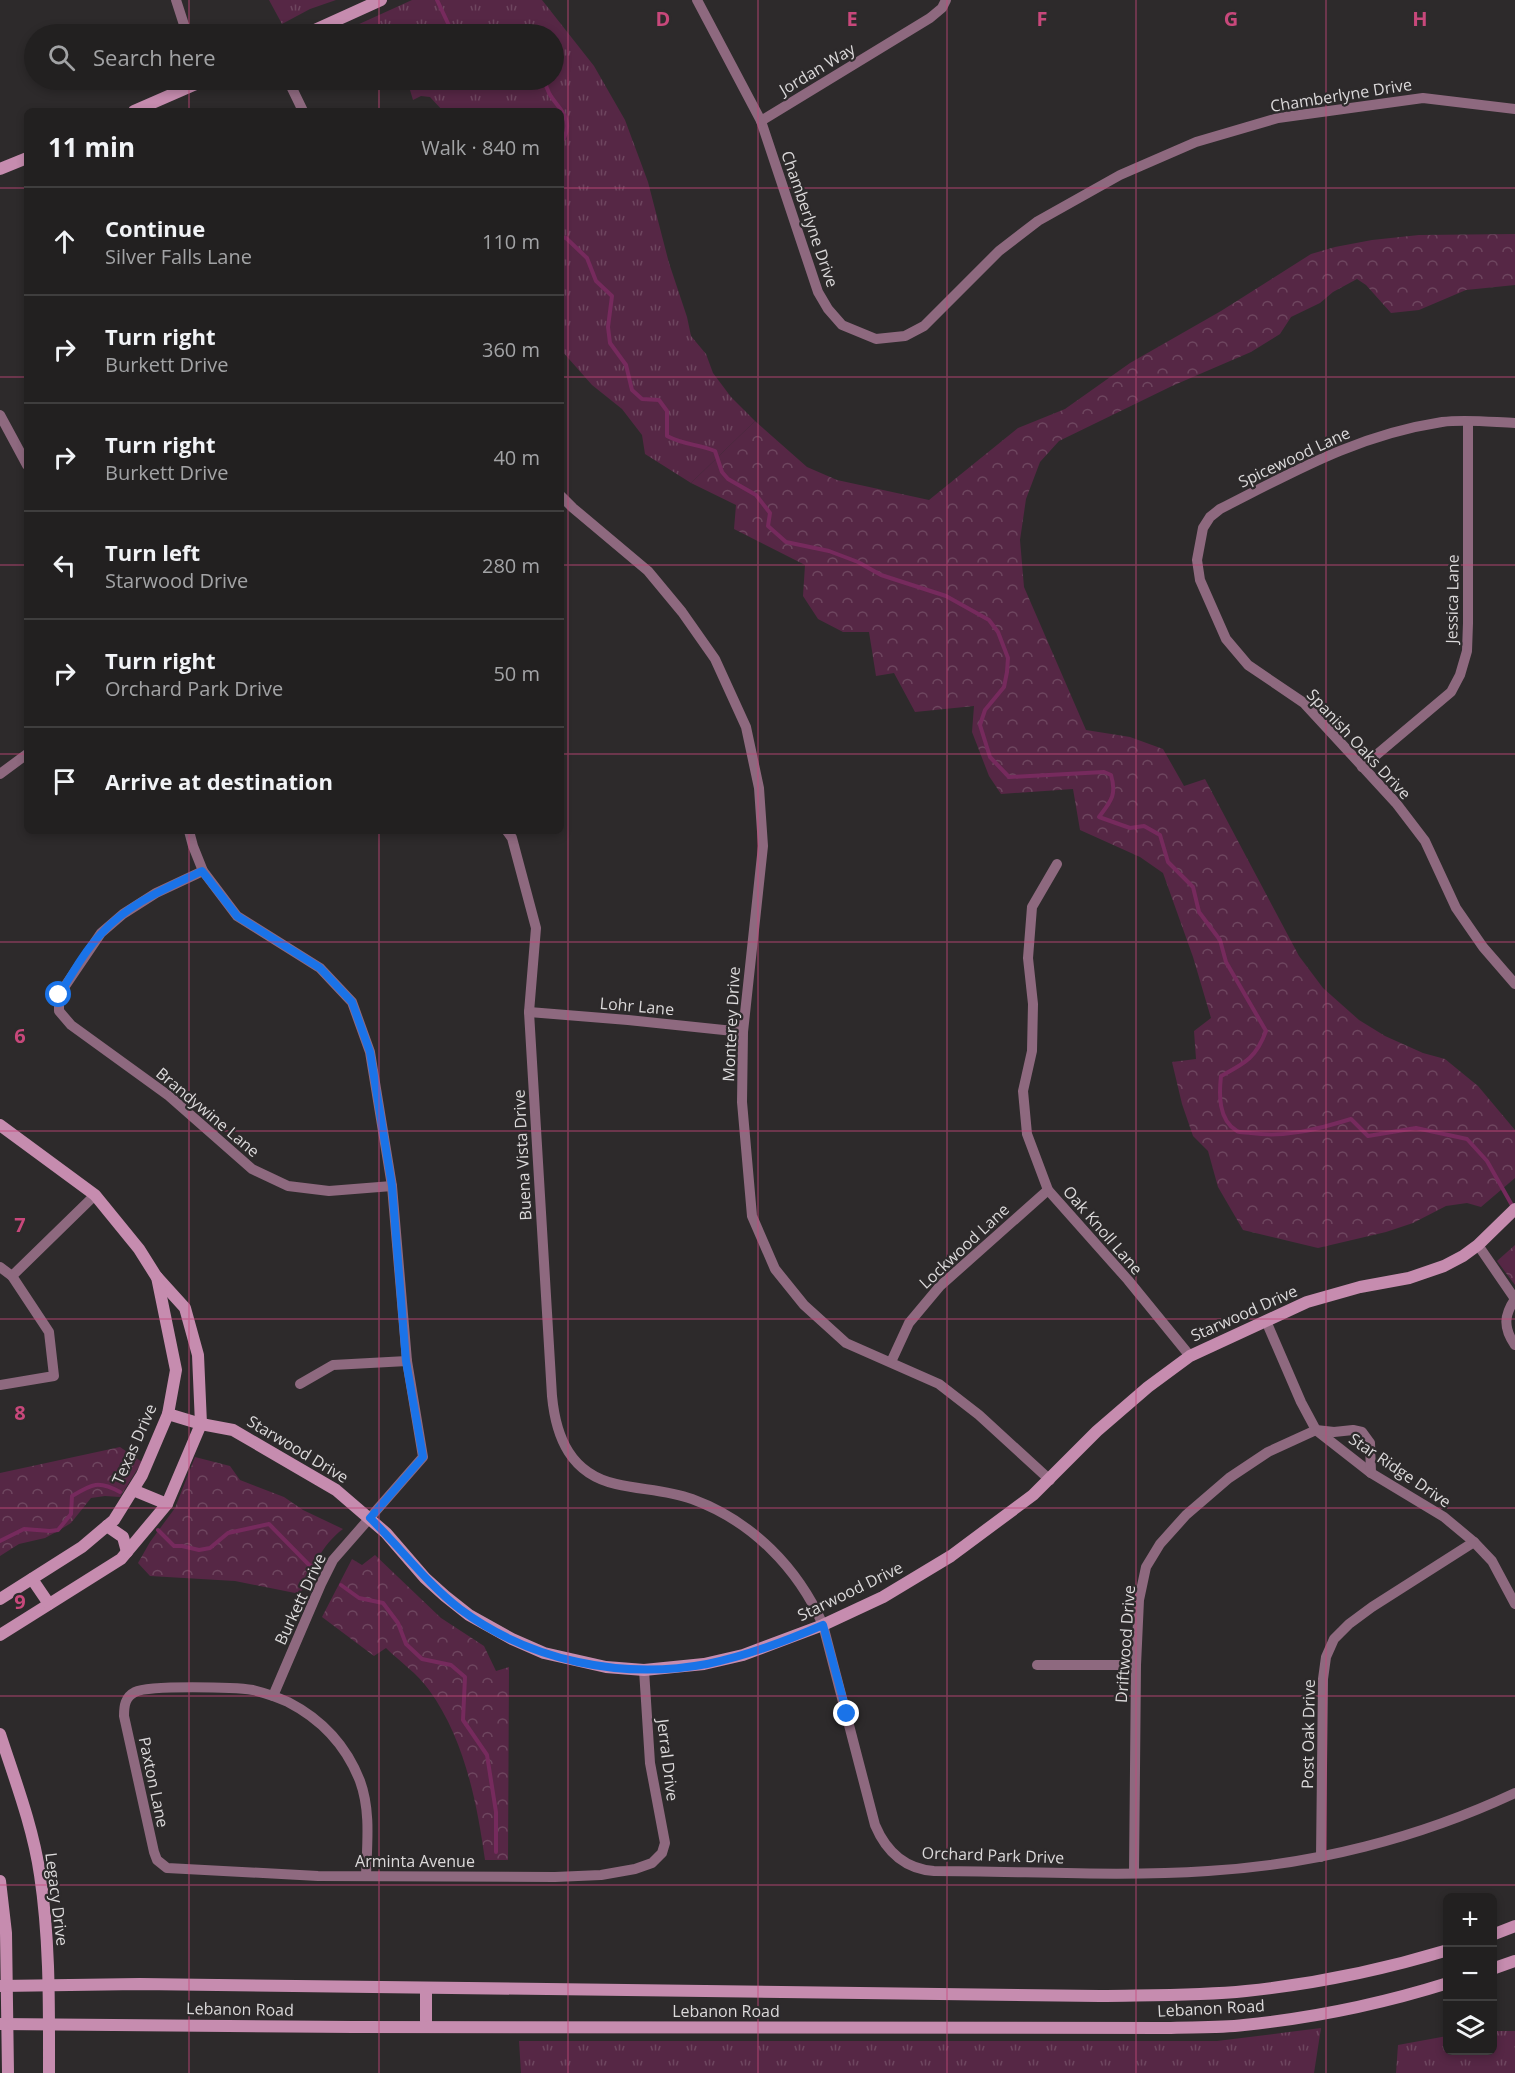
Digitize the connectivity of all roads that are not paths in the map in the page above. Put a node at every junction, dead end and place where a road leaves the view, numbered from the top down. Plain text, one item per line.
1 (176, 0) edge
2 (381, 0) edge
3 (697, 0) edge
4 (946, 0) edge
5 (184, 24) edge
6 (328, 24) edge
7 (181, 90) edge
8 (293, 90) edge
9 (141, 108) edge
10 (302, 108) edge
11 (1515, 109) edge
12 (761, 121) junction
13 (24, 159) edge
14 (0, 169) edge
15 (0, 415) edge
16 (1468, 422) junction
17 (1515, 423) edge
18 (24, 459) edge
19 (564, 499) edge
20 (1203, 528) joint
21 (24, 756) edge
22 (1362, 767) junction
23 (0, 774) edge
24 (190, 834) edge
25 (509, 834) edge
26 (1057, 864) dead end
27 (202, 871) junction
28 (1515, 984) edge
29 (529, 1012) junction
30 (743, 1032) junction
31 (0, 1125) edge
32 (392, 1186) junction
33 (1048, 1190) junction
34 (95, 1195) junction
35 (1515, 1209) edge
36 (1478, 1245) junction
37 (0, 1267) edge
38 (12, 1276) junction
39 (156, 1276) junction
40 (1266, 1321) junction
41 (1515, 1345) edge
42 (1190, 1356) junction
43 (406, 1361) junction
44 (891, 1362) junction
45 (300, 1384) dead end
46 (0, 1385) edge
47 (168, 1414) junction
48 (201, 1424) junction
49 (1316, 1430) junction
50 (587, 1471) joint
51 (1371, 1473) junction
52 (1050, 1480) junction
53 (133, 1490) junction
54 (167, 1504) junction
55 (370, 1518) junction
56 (107, 1526) junction
57 (1474, 1542) junction
58 (127, 1552) junction
59 (32, 1579) junction
60 (0, 1599) edge
61 (1515, 1604) edge
62 (49, 1605) junction
63 (823, 1625) junction
64 (0, 1635) edge
65 (1037, 1665) dead end
66 (1136, 1665) junction
67 (644, 1670) junction
68 (273, 1696) junction
69 (0, 1734) edge
70 (1515, 1793) edge
71 (663, 1853) joint
72 (1321, 1857) junction
73 (161, 1865) joint
74 (1134, 1873) junction
75 (366, 1876) junction
76 (0, 1881) edge
77 (1515, 1926) edge
78 (1497, 1933) edge
79 (1443, 1951) edge
80 (1515, 1961) edge
81 (1497, 1967) edge
82 (49, 1984) junction
83 (3, 1985) edge
84 (1443, 1985) edge
85 (426, 1988) junction
86 (4, 2023) edge
87 (49, 2024) junction
88 (426, 2027) junction
89 (8, 2073) edge
90 (49, 2073) edge

1 - 5 street
2 - 6 main road
3 - 12 street, Chamberlyne Drive
4 - 12 street, Jordan Way
7 - 9 main road
8 - 10 street
11 - 12 street, Chamberlyne Drive
13 - 14 main road
15 - 18 street
16 - 17 street, Spicewood Lane
16 - 20 street, Spicewood Lane
16 - 22 street, Jessica Lane
19 - 30 street, Monterey Drive
20 - 22 street, Spanish Oaks Drive
21 - 23 street
22 - 28 street, Spanish Oaks Drive
24 - 27 street, Burkett Drive
25 - 29 street, Buena Vista Drive
26 - 33 street, Oak Knoll Lane
27 - 32 street, Burkett Drive
27 - 32 street, Brandywine Lane
29 - 30 street, Lohr Lane
29 - 50 street, Buena Vista Drive
30 - 44 street, Monterey Drive
31 - 34 main road, Texas Drive
32 - 43 street, Burkett Drive
33 - 42 street, Oak Knoll Lane
33 - 44 street, Lockwood Lane
34 - 38 street
34 - 39 main road, Texas Drive
35 - 36 main road, Starwood Drive
36 - 40 main road, Starwood Drive
36 - 41 street
37 - 38 street
38 - 46 street
39 - 47 main road, Texas Drive
39 - 48 main road, Texas Drive
40 - 42 main road, Starwood Drive
40 - 49 street, Star Ridge Drive
42 - 52 main road, Starwood Drive
43 - 45 street
43 - 55 street, Burkett Drive
44 - 52 street, Monterey Drive
47 - 48 main road, Starwood Drive
47 - 53 main road, Texas Drive
48 - 54 main road, Texas Drive
48 - 55 main road, Starwood Drive
49 - 51 street, Star Ridge Drive
49 - 51 street
49 - 66 street, Driftwood Drive
50 - 63 street, Orchard Park Drive
51 - 57 street, Star Ridge Drive
52 - 63 main road, Starwood Drive
53 - 54 main road
53 - 56 main road, Texas Drive
54 - 58 main road, Texas Drive
55 - 67 main road, Starwood Drive
55 - 68 street, Burkett Drive
56 - 58 main road
56 - 59 main road, Texas Drive
57 - 61 street, Star Ridge Drive
57 - 72 street, Post Oak Drive
58 - 62 main road, Texas Drive
59 - 60 main road, Texas Drive
59 - 62 main road
62 - 64 main road, Texas Drive
63 - 67 main road, Starwood Drive
63 - 74 street, Orchard Park Drive
65 - 66 street
66 - 74 street, Driftwood Drive
67 - 71 street, Jerral Drive
68 - 73 street, Paxton Lane
68 - 75 street
69 - 82 main road, Legacy Drive
70 - 72 street, Orchard Park Drive
71 - 75 street, Arminta Avenue
72 - 74 street, Orchard Park Drive
73 - 75 street, Arminta Avenue
76 - 83 main road
77 - 78 main road
79 - 85 main road, Lebanon Road
80 - 81 main road
82 - 83 main road, Lebanon Road
82 - 85 main road, Lebanon Road
82 - 87 main road, Legacy Drive
83 - 86 main road
84 - 88 main road, Lebanon Road
85 - 88 main road
86 - 87 main road, Lebanon Road
86 - 89 main road
87 - 88 main road, Lebanon Road
87 - 90 main road, Legacy Drive

